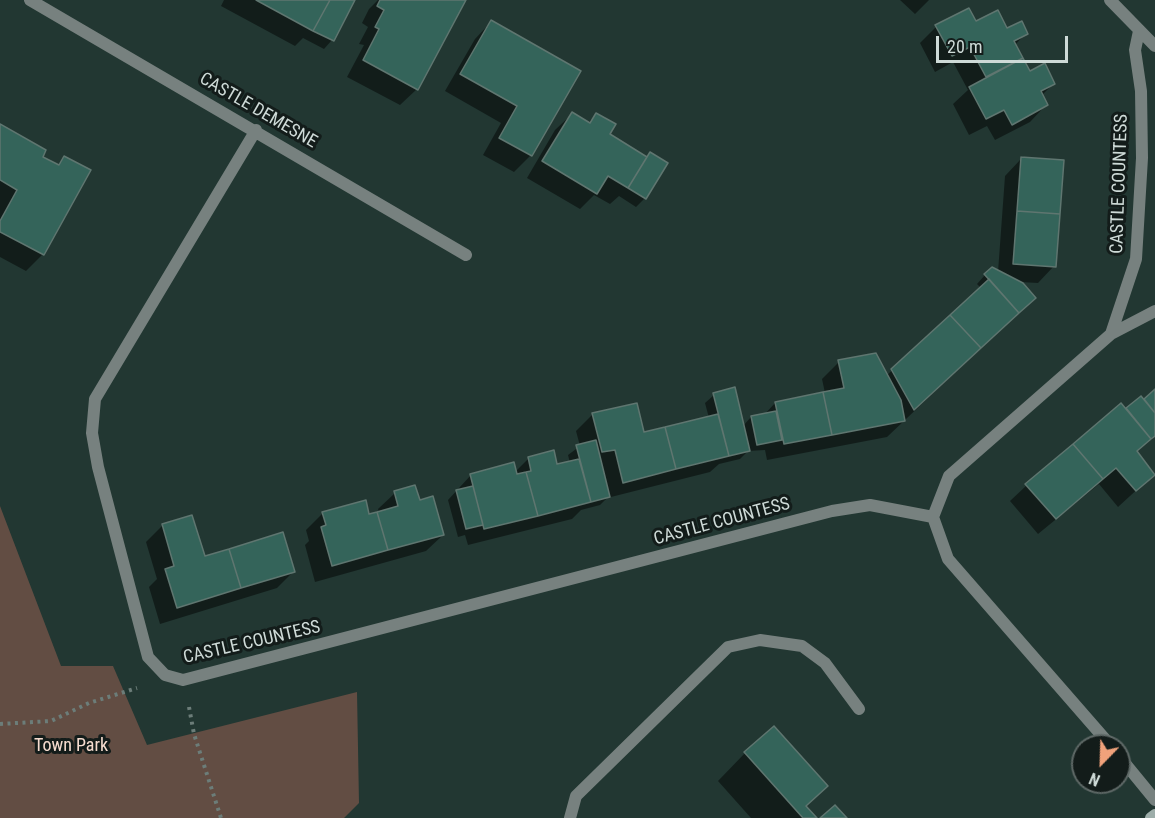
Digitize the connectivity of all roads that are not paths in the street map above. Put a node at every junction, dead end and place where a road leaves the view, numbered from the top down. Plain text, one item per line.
1 (30, 0) edge
2 (1110, 0) edge
3 (1139, 31) junction
4 (1155, 46) edge
5 (256, 130) junction
6 (466, 255) dead end
7 (1155, 311) edge
8 (1111, 334) junction
9 (933, 517) junction
10 (860, 709) dead end
11 (1100, 734) edge
12 (1131, 771) edge
13 (1155, 800) edge
14 (1155, 815) edge
15 (570, 818) edge
16 (1151, 818) edge

1 - 5 street, CASTLE DEMESNE
2 - 3 street
3 - 4 street
3 - 8 street, CASTLE COUNTESS
5 - 6 street, CASTLE DEMESNE
5 - 9 street, CASTLE COUNTESS
7 - 8 street
8 - 9 street
9 - 11 street
10 - 15 street
12 - 13 street
14 - 16 main road

